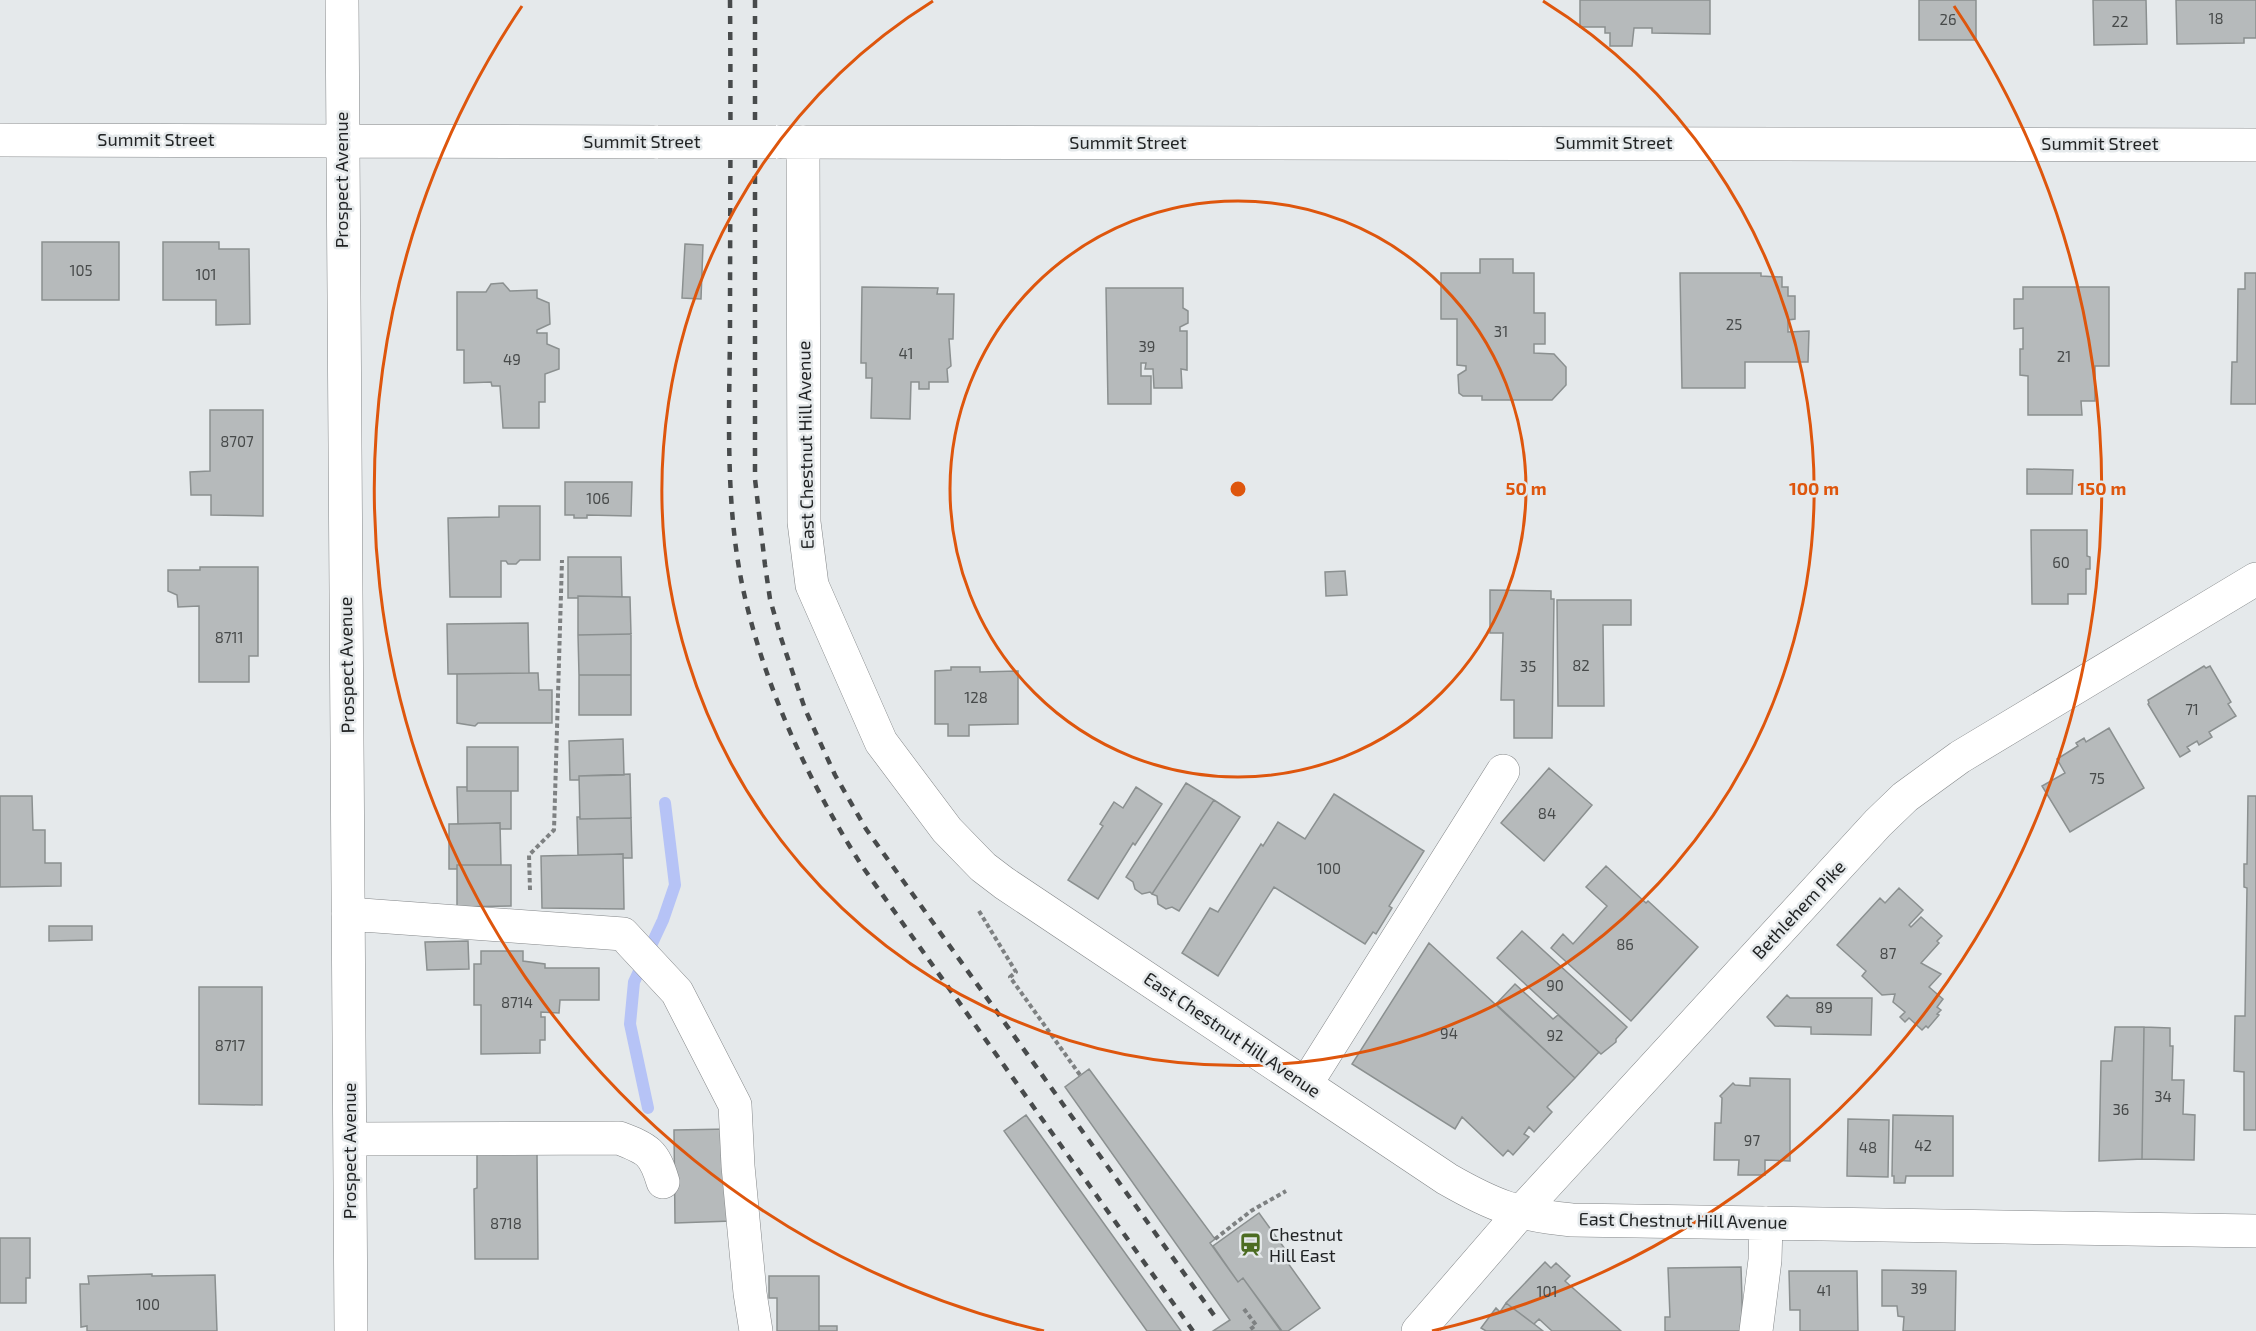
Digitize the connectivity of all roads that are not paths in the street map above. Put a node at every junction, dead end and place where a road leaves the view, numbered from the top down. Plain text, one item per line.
1 (342, 0) edge
2 (0, 140) edge
3 (343, 141) junction
4 (790, 142) junction
5 (2256, 145) edge
6 (2256, 579) edge
7 (1503, 771) dead end
8 (348, 914) junction
9 (1306, 1084) junction
10 (350, 1139) junction
11 (663, 1182) dead end
12 (1520, 1213) junction
13 (1766, 1223) junction
14 (2256, 1231) edge
15 (1428, 1328) edge
16 (351, 1331) edge
17 (756, 1331) edge
18 (1755, 1331) edge

1 - 3 street, Prospect Avenue
2 - 3 street, Summit Street
3 - 4 street, Summit Street, bridge
3 - 8 street, Prospect Avenue
4 - 5 street, Summit Street
4 - 9 street, East Chestnut Hill Avenue
6 - 12 street, Bethlehem Pike
7 - 9 street
8 - 10 street, Prospect Avenue
8 - 17 street
9 - 12 street, East Chestnut Hill Avenue
10 - 11 street
10 - 16 street, Prospect Avenue
12 - 13 street, East Chestnut Hill Avenue
12 - 15 street, Bethlehem Pike
13 - 14 street, East Chestnut Hill Avenue
13 - 18 street

